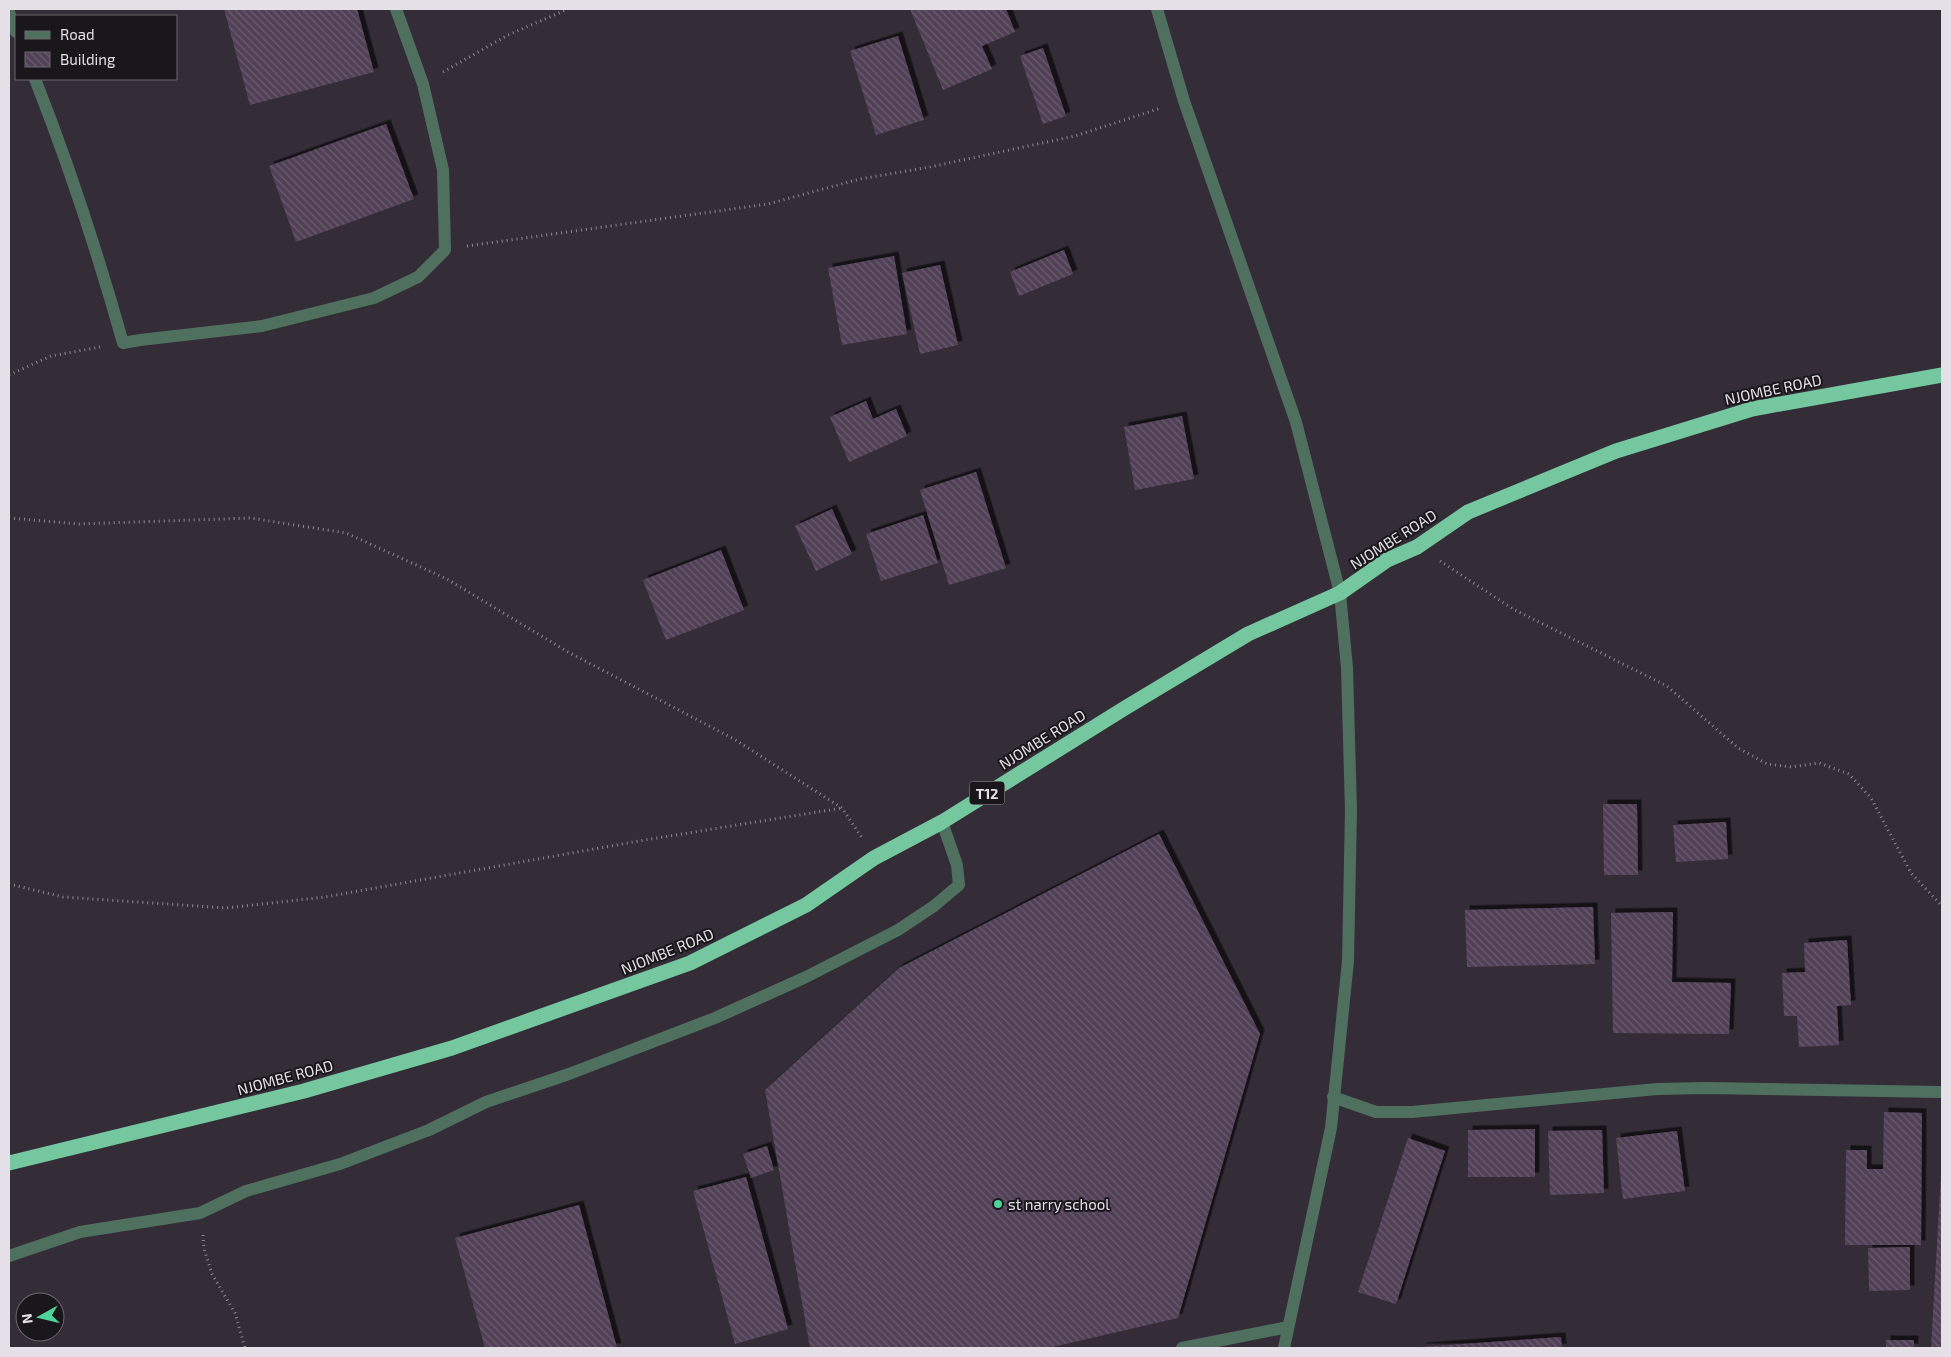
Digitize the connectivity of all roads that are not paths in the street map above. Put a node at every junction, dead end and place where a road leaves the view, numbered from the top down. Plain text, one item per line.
1 (396, 9) edge
2 (1157, 9) edge
3 (9, 12) edge
4 (15, 29) edge
5 (35, 80) edge
6 (1942, 375) edge
7 (1340, 593) junction
8 (942, 822) junction
9 (1942, 1092) edge
10 (1333, 1096) junction
11 (9, 1163) edge
12 (9, 1256) edge
13 (1288, 1328) junction
14 (1182, 1348) edge
15 (1284, 1348) edge

1 - 5 street
2 - 7 street
3 - 4 street
6 - 7 highway, NJOMBE ROAD / T12
7 - 8 highway, NJOMBE ROAD / T12
7 - 10 street
8 - 11 highway, NJOMBE ROAD / T12
8 - 12 street
9 - 10 street
10 - 13 street
13 - 14 street
13 - 15 street

